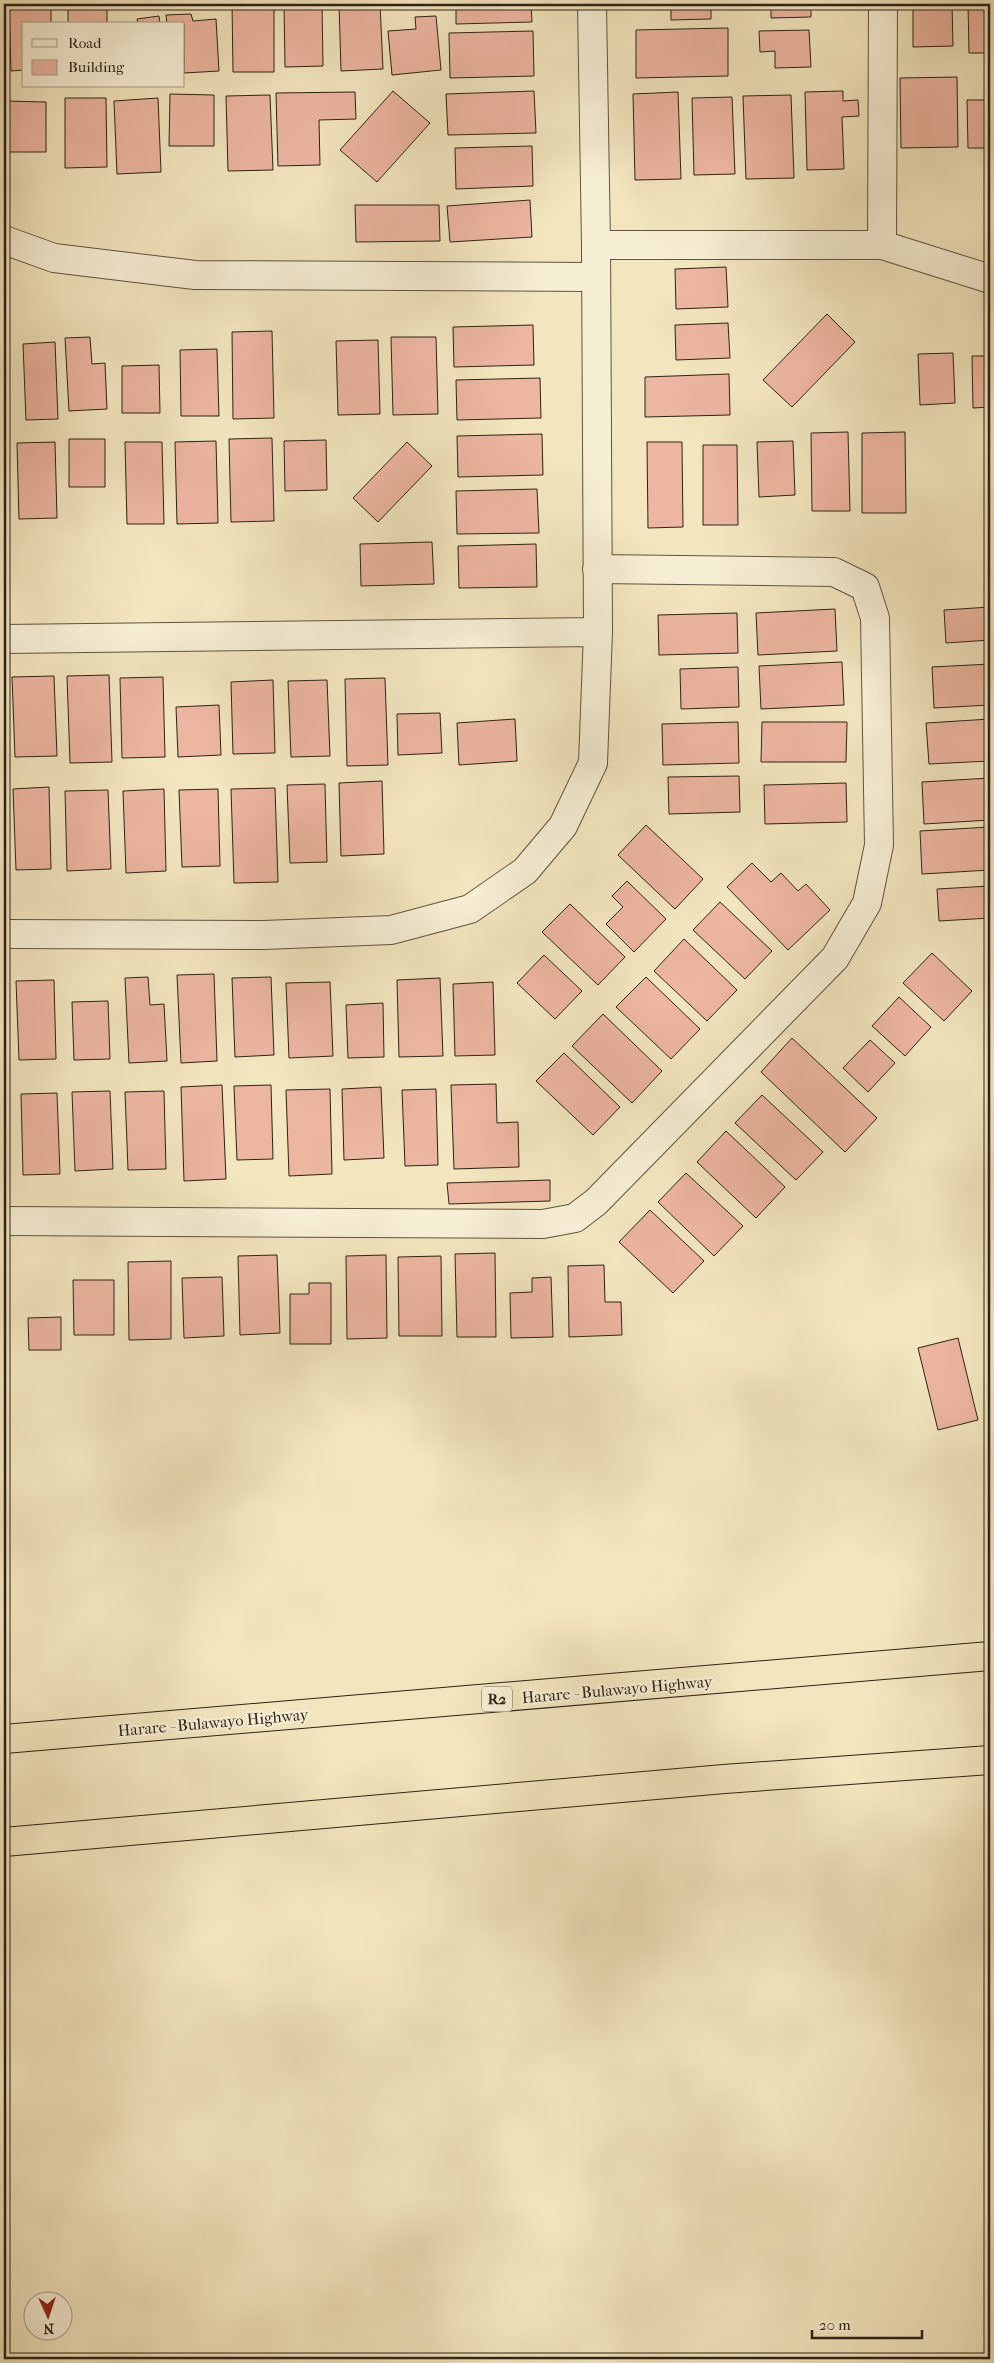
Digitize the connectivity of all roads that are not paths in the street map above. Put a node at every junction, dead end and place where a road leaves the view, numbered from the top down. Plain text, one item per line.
1 (592, 4) edge
2 (883, 4) edge
3 (4, 240) edge
4 (596, 245) junction
5 (882, 245) junction
6 (595, 277) junction
7 (990, 279) edge
8 (597, 569) junction
9 (598, 632) junction
10 (4, 639) edge
11 (4, 934) edge
12 (4, 1221) edge
13 (990, 1656) edge
14 (4, 1740) edge
15 (990, 1760) edge
16 (4, 1842) edge

1 - 4 street
2 - 5 street
3 - 6 street
4 - 5 street
4 - 6 street
5 - 7 street
6 - 8 street
8 - 9 street
8 - 12 street
9 - 10 street
9 - 11 street
13 - 14 highway, Harare - Bulawayo Highway / R2
15 - 16 highway

